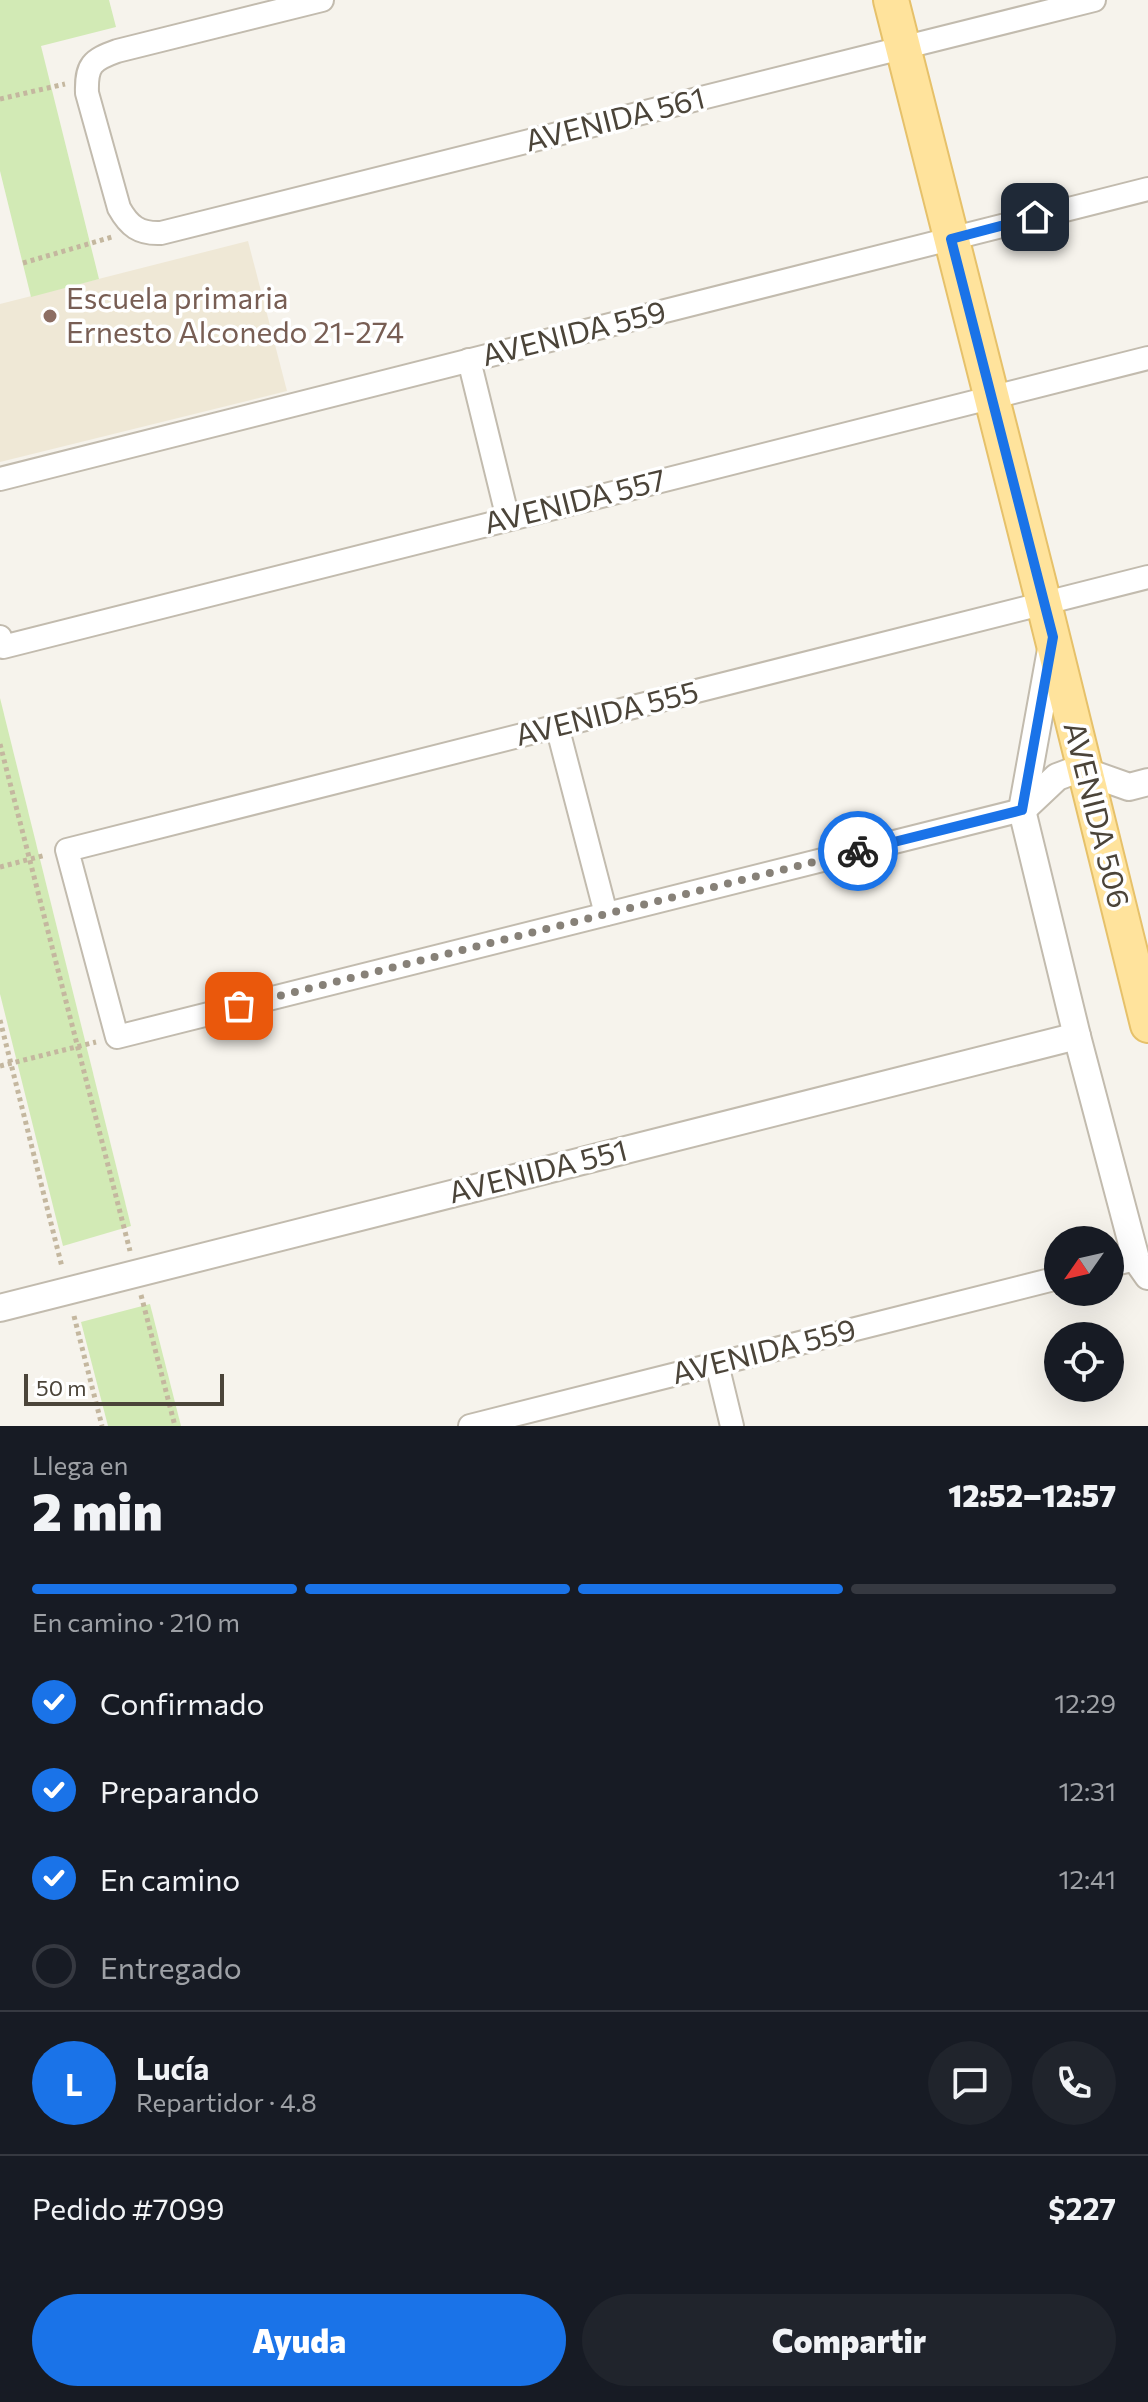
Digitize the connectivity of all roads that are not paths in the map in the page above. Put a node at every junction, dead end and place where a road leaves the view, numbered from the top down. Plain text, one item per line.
1 (322, 0) edge
2 (891, 0) edge
3 (1094, 0) edge
4 (903, 48) junction
5 (1148, 189) edge
6 (951, 239) junction
7 (1148, 358) edge
8 (469, 360) junction
9 (992, 397) junction
10 (0, 479) edge
11 (508, 519) junction
12 (1148, 577) edge
13 (1044, 604) junction
14 (1053, 637) junction
15 (1, 642) edge
16 (557, 726) junction
17 (1084, 771) junction
18 (1148, 782) edge
19 (1022, 810) junction
20 (606, 914) junction
21 (1148, 1025) edge
22 (1077, 1036) junction
23 (1124, 1265) edge
24 (1144, 1266) edge
25 (1044, 1282) edge
26 (0, 1308) edge
27 (717, 1364) junction
28 (470, 1426) edge
29 (732, 1426) edge

1 - 4 street, AVENIDA 561
2 - 4 main road, AVENIDA 506
3 - 4 street, AVENIDA 561
4 - 6 main road, AVENIDA 506
5 - 6 street, AVENIDA 559
6 - 8 street, AVENIDA 559
6 - 9 main road, AVENIDA 506
7 - 9 street, AVENIDA 557
8 - 10 street, AVENIDA 559
8 - 11 street
9 - 11 street, AVENIDA 557
9 - 13 main road, AVENIDA 506
11 - 15 street, AVENIDA 557
12 - 13 street, AVENIDA 555
13 - 14 main road, AVENIDA 506
13 - 16 street, AVENIDA 555
14 - 17 main road, AVENIDA 506
14 - 19 street
16 - 20 street
16 - 20 street, AVENIDA 555
17 - 18 street
17 - 19 street
17 - 21 main road, AVENIDA 506
19 - 20 street
19 - 22 street
22 - 24 street
22 - 26 street, AVENIDA 551
23 - 24 street
25 - 27 street, AVENIDA 559
27 - 28 street, AVENIDA 559
27 - 29 street

